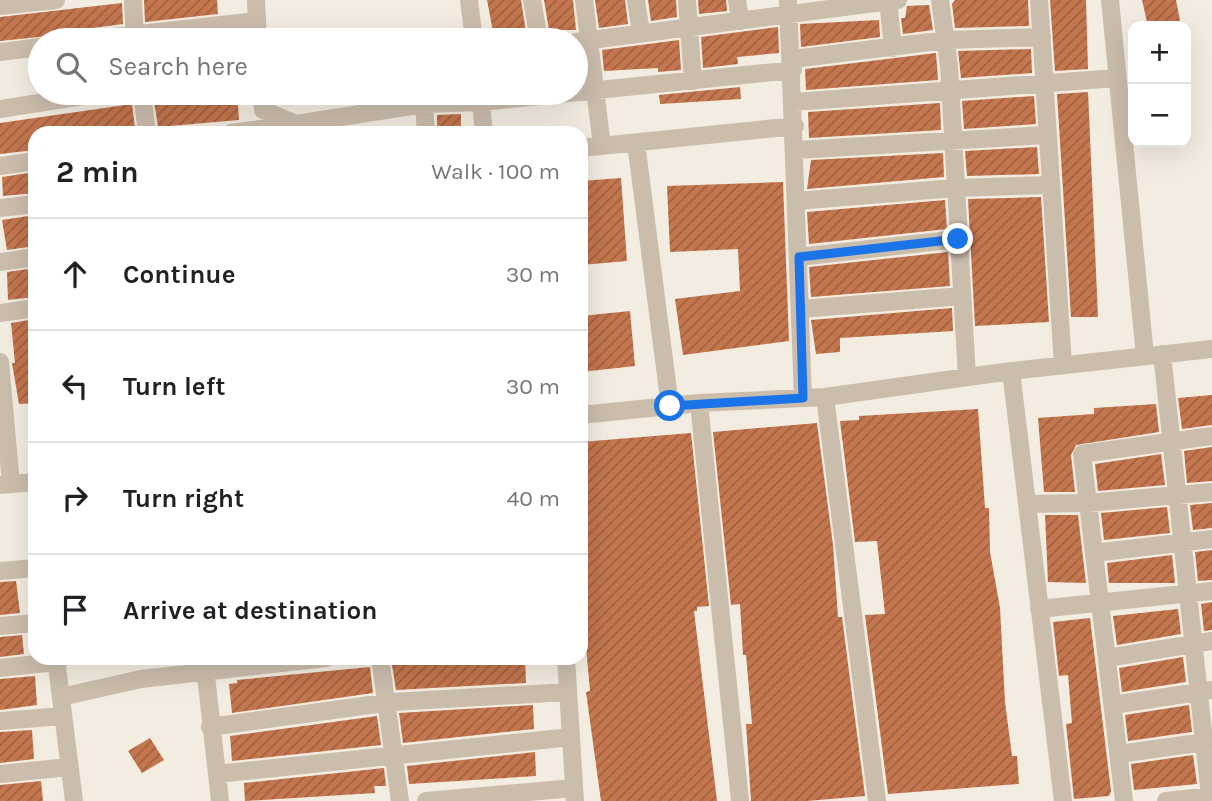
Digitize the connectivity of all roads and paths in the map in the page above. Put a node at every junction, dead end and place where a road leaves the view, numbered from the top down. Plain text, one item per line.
1 (55, 0) edge
2 (133, 0) edge
3 (256, 0) edge
4 (469, 0) edge
5 (532, 0) edge
6 (584, 0) edge
7 (636, 0) edge
8 (687, 0) edge
9 (737, 0) edge
10 (891, 0) edge
11 (940, 0) edge
12 (1039, 0) edge
13 (1110, 0) edge
14 (845, 4) edge
15 (0, 6) edge
16 (789, 8) edge
17 (257, 21) junction
18 (740, 22) junction
19 (691, 27) junction
20 (135, 28) edge
21 (204, 28) edge
22 (257, 28) edge
23 (472, 28) edge
24 (537, 28) edge
25 (583, 28) edge
26 (640, 33) junction
27 (1042, 37) junction
28 (588, 40) edge
29 (946, 40) junction
30 (28, 48) edge
31 (893, 48) junction
32 (0, 52) edge
33 (588, 64) edge
34 (793, 64) junction
35 (1117, 78) junction
36 (693, 80) junction
37 (1045, 84) junction
38 (950, 90) junction
39 (588, 91) edge
40 (595, 91) junction
41 (794, 102) junction
42 (28, 105) edge
43 (144, 105) edge
44 (263, 105) edge
45 (419, 105) edge
46 (424, 105) edge
47 (481, 105) edge
48 (0, 109) edge
49 (146, 126) edge
50 (305, 126) edge
51 (426, 126) edge
52 (483, 126) edge
53 (795, 126) junction
54 (1046, 135) junction
55 (953, 139) junction
56 (636, 143) junction
57 (602, 146) junction
58 (588, 147) edge
59 (796, 150) junction
60 (28, 162) edge
61 (0, 166) edge
62 (1050, 185) junction
63 (955, 188) junction
64 (797, 201) junction
65 (28, 205) edge
66 (0, 208) edge
67 (958, 239) junction
68 (799, 257) junction
69 (28, 258) edge
70 (0, 262) edge
71 (962, 296) junction
72 (801, 309) junction
73 (28, 310) edge
74 (0, 313) edge
75 (1212, 349) edge
76 (1154, 355) junction
77 (0, 362) edge
78 (1063, 365) junction
79 (1011, 371) junction
80 (967, 377) junction
81 (825, 397) junction
82 (803, 398) junction
83 (699, 403) junction
84 (670, 406) junction
85 (588, 414) edge
86 (1212, 436) edge
87 (1172, 441) junction
88 (6, 485) edge
89 (28, 485) edge
90 (1212, 492) edge
91 (1177, 496) junction
92 (1088, 503) junction
93 (1027, 504) junction
94 (1212, 539) edge
95 (1182, 541) junction
96 (1094, 553) junction
97 (28, 569) edge
98 (0, 571) edge
99 (1212, 591) edge
100 (1188, 593) junction
101 (1100, 602) junction
102 (1039, 609) junction
103 (28, 624) edge
104 (0, 626) edge
105 (1212, 641) edge
106 (1193, 642) junction
107 (1107, 657) junction
108 (28, 664) edge
109 (57, 665) edge
110 (204, 665) edge
111 (381, 665) edge
112 (566, 665) edge
113 (0, 668) edge
114 (1205, 691) edge
115 (568, 692) junction
116 (61, 697) junction
117 (386, 702) junction
118 (1113, 705) junction
119 (63, 716) junction
120 (0, 721) edge
121 (210, 727) junction
122 (571, 737) junction
123 (1208, 742) edge
124 (394, 754) junction
125 (1119, 754) junction
126 (69, 767) junction
127 (0, 774) edge
128 (216, 774) junction
129 (575, 795) edge
130 (1211, 796) edge
131 (74, 801) edge
132 (220, 801) edge
133 (400, 801) edge
134 (426, 801) edge
135 (740, 801) edge
136 (877, 801) edge
137 (1063, 801) edge
138 (1125, 801) edge
139 (1166, 801) edge

1 - 15 street
2 - 20 street
3 - 17 street
4 - 23 street
5 - 24 street
6 - 25 street
7 - 26 street
8 - 19 street
9 - 18 street
10 - 14 street
10 - 31 street
11 - 29 street
12 - 27 street
13 - 35 street
14 - 16 street
16 - 18 street
16 - 34 street
17 - 21 street
17 - 22 street
18 - 19 street
19 - 26 street
19 - 36 street
26 - 28 street
27 - 29 street
27 - 37 street
29 - 31 street
29 - 38 street
30 - 32 street
31 - 34 street
33 - 40 street
34 - 36 street
34 - 41 street
35 - 37 street
35 - 76 street
36 - 40 street
37 - 38 street
37 - 54 street
38 - 41 street
38 - 55 street
39 - 40 street
40 - 57 street
41 - 53 street
42 - 48 street
43 - 49 street
44 - 50 street
45 - 50 street
46 - 51 street
47 - 52 street
53 - 56 street
53 - 59 street
54 - 55 street
54 - 62 street
55 - 59 street
55 - 63 street
56 - 57 street
56 - 84 street
57 - 58 street
59 - 64 street
60 - 61 street
62 - 63 street
62 - 78 street
63 - 64 street
63 - 67 street
64 - 68 street
65 - 66 street
67 - 68 street
67 - 71 street
68 - 72 street
69 - 70 street
71 - 72 street
71 - 80 street
72 - 82 street
73 - 74 street
75 - 76 street
76 - 78 street
76 - 87 street
77 - 88 street
78 - 79 street
79 - 80 street
79 - 93 street
80 - 81 street
81 - 82 street
81 - 136 street
82 - 83 street
83 - 84 street
83 - 135 street
84 - 85 street
86 - 87 street
87 - 91 street
87 - 92 street
88 - 89 street
90 - 91 street
91 - 92 street
91 - 95 street
92 - 93 street
92 - 96 street
93 - 102 street
94 - 95 street
95 - 96 street
95 - 100 street
96 - 101 street
97 - 98 street
99 - 100 street
100 - 101 street
100 - 106 street
101 - 102 street
101 - 107 street
102 - 137 street
103 - 104 street
105 - 106 street
106 - 107 street
106 - 114 street
107 - 118 street
108 - 113 street
109 - 116 street
110 - 116 street
110 - 121 street
111 - 117 street
112 - 115 street
114 - 118 street
114 - 123 street
115 - 117 street
115 - 122 street
116 - 119 street
117 - 121 street
117 - 124 street
118 - 125 street
119 - 120 street
119 - 126 street
121 - 128 street
122 - 124 street
122 - 129 street
123 - 125 street
123 - 130 street
124 - 128 street
124 - 133 street
125 - 138 street
126 - 127 street
126 - 131 street
128 - 132 street
129 - 134 street
130 - 139 street

